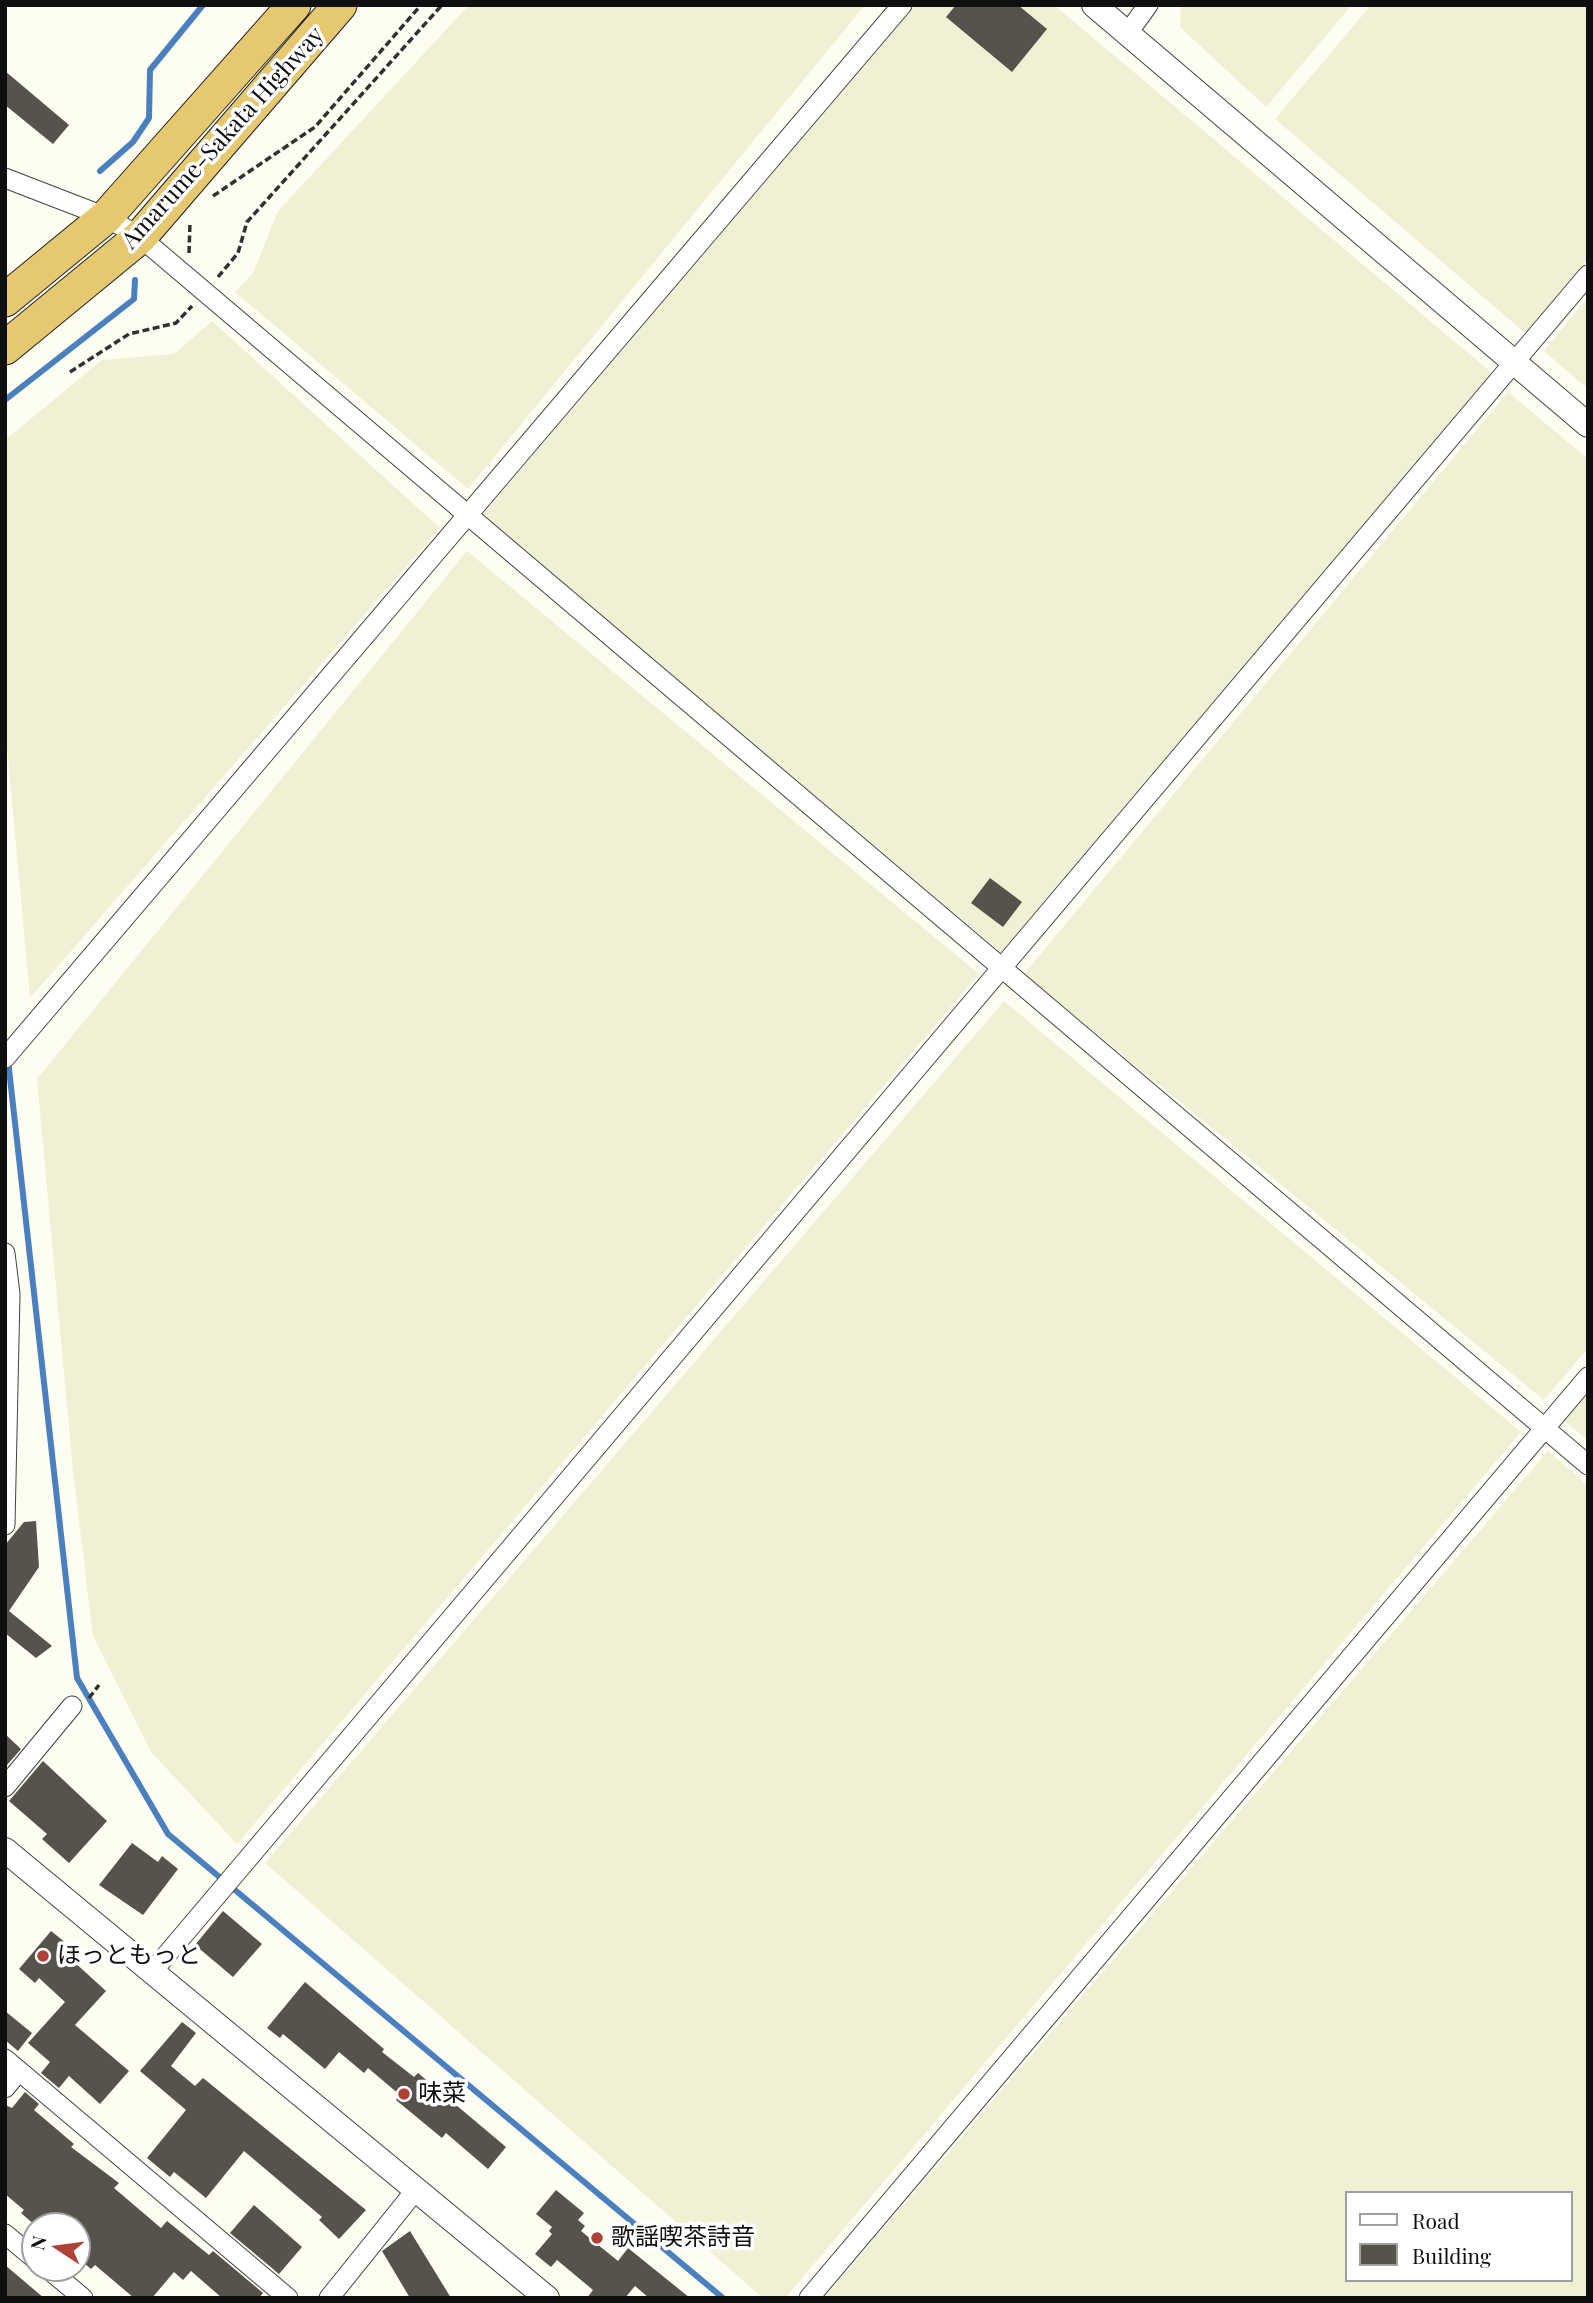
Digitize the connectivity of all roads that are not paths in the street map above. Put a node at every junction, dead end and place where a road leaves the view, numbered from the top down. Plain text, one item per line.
1 (294, 5) edge
2 (340, 5) edge
3 (902, 5) edge
4 (1094, 5) edge
5 (1148, 5) edge
6 (1127, 34) junction
7 (5, 178) edge
8 (106, 217) junction
9 (140, 237) junction
10 (1588, 275) edge
11 (5, 300) edge
12 (5, 348) edge
13 (1514, 362) junction
14 (1588, 425) edge
15 (467, 514) junction
16 (1003, 969) junction
17 (5, 1058) edge
18 (5, 1253) edge
19 (7, 1297) edge
20 (1588, 1377) edge
21 (1544, 1429) junction
22 (1588, 1465) edge
23 (5, 1525) edge
24 (72, 1706) dead end
25 (5, 1787) edge
26 (6, 1852) edge
27 (152, 1972) junction
28 (12, 2065) edge
29 (5, 2088) edge
30 (415, 2191) junction
31 (5, 2234) edge
32 (21, 2247) edge
33 (64, 2282) edge
34 (83, 2298) edge
35 (288, 2298) edge
36 (329, 2298) edge
37 (547, 2298) edge
38 (809, 2298) edge

1 - 8 highway, Amarume-Sakata Highway
2 - 9 highway, Amarume-Sakata Highway
3 - 15 street
4 - 6 street
5 - 6 street
6 - 13 street
7 - 8 street
8 - 9 street
8 - 11 highway, Amarume-Sakata Highway
9 - 12 highway, Amarume-Sakata Highway
9 - 15 street
10 - 13 street
13 - 14 street
13 - 16 street
15 - 16 street
15 - 17 street
16 - 21 street
16 - 27 street
18 - 19 street
19 - 23 street
20 - 21 street
21 - 22 street
21 - 38 street
24 - 25 street
26 - 27 street
27 - 30 street
28 - 29 street
28 - 35 street
30 - 36 street
30 - 37 street
31 - 32 street
33 - 34 street

